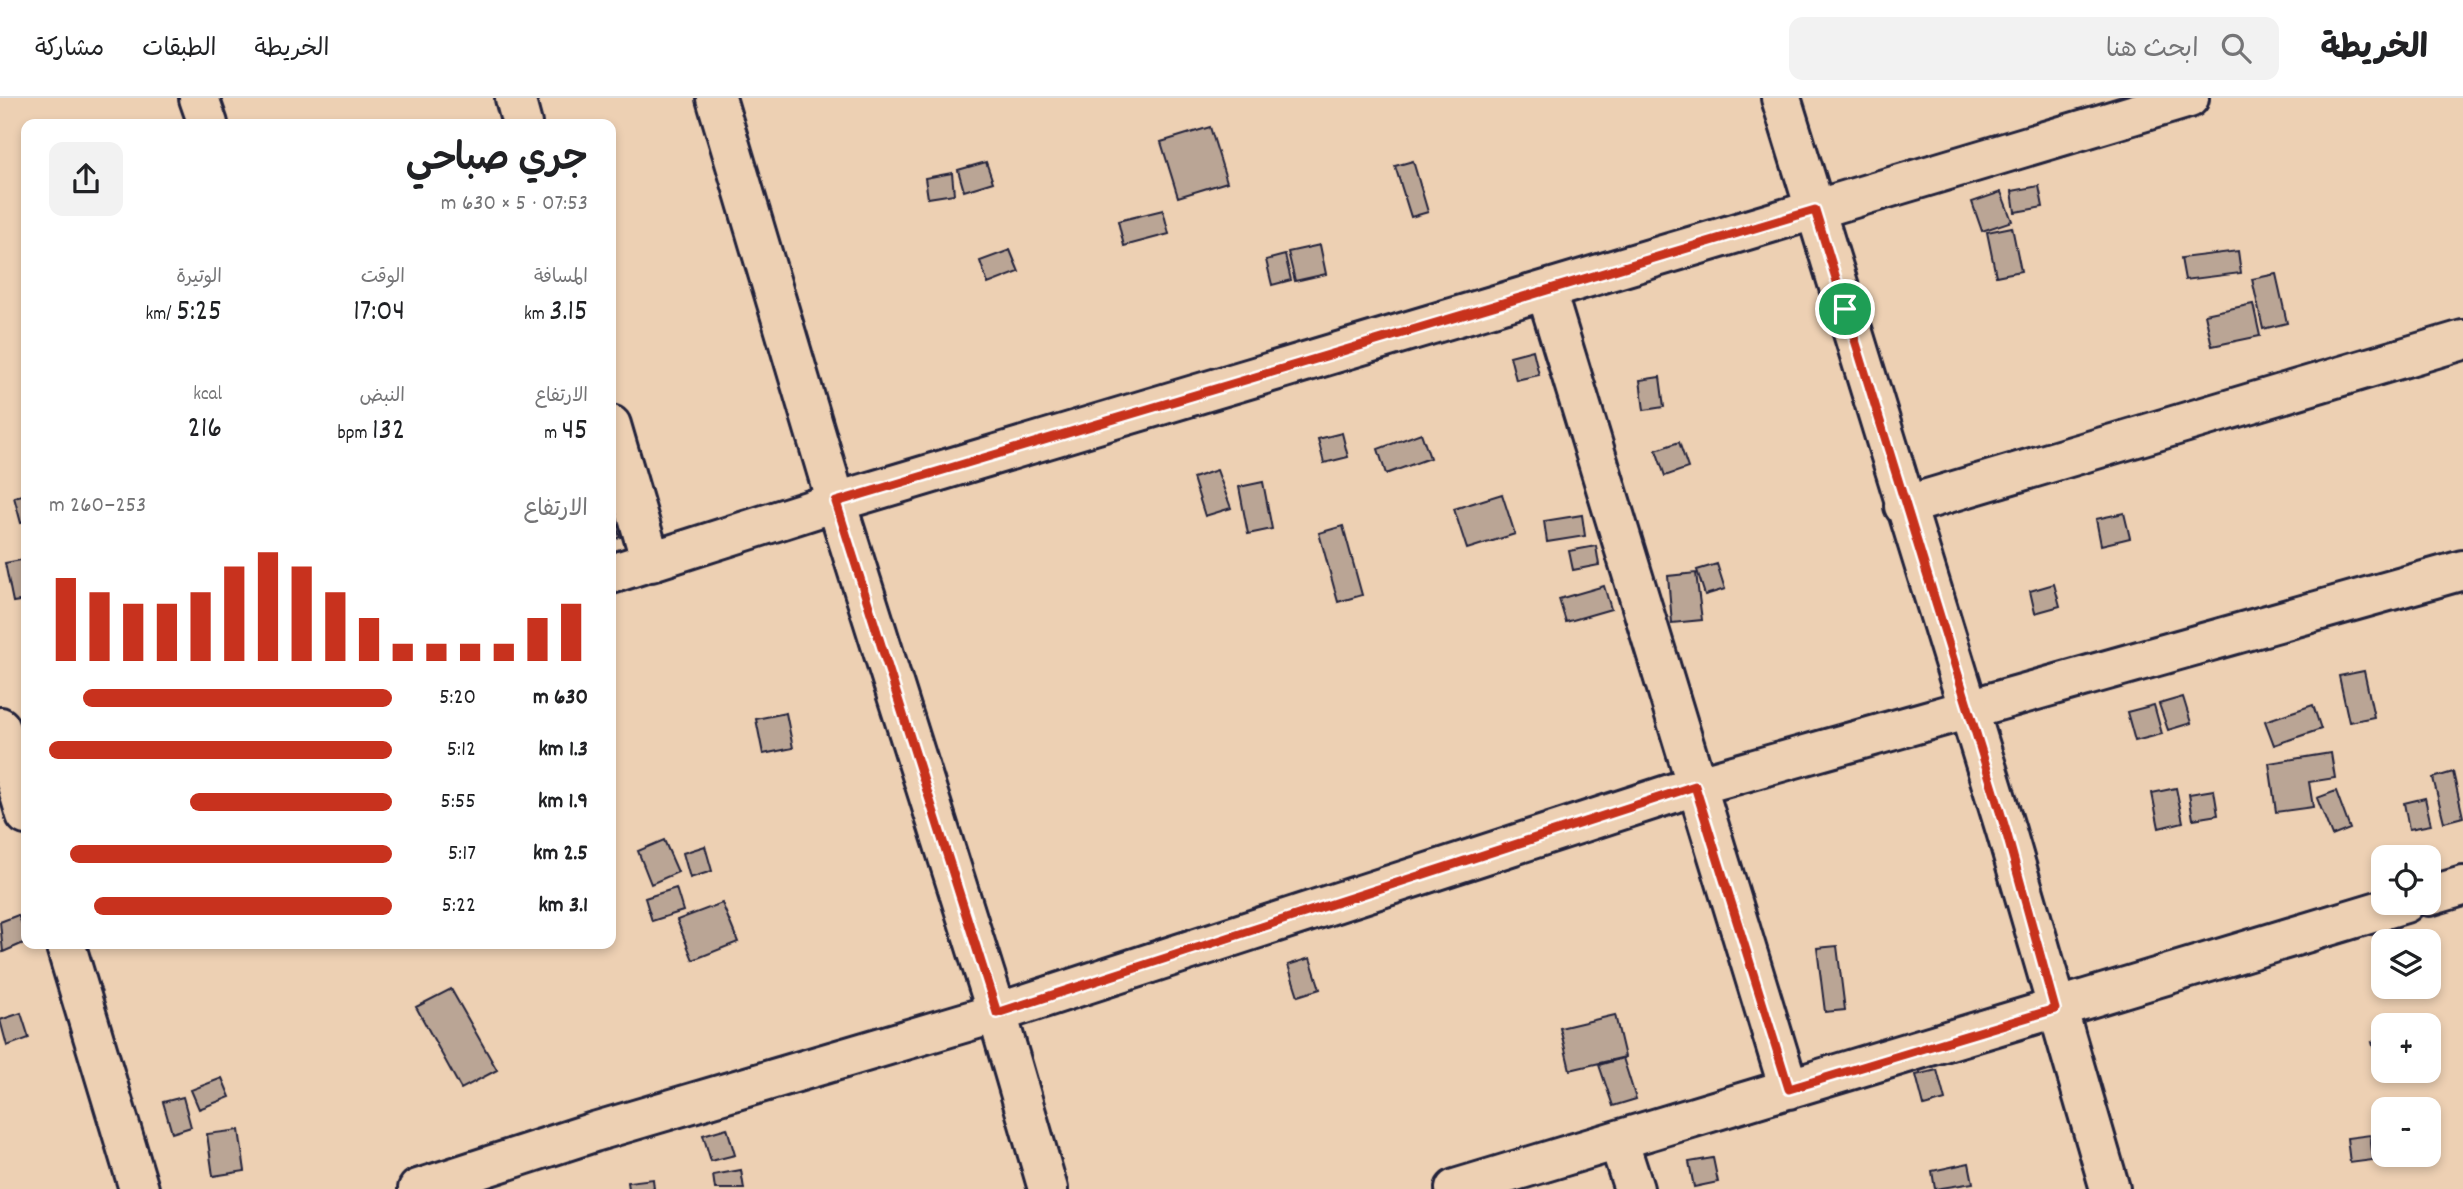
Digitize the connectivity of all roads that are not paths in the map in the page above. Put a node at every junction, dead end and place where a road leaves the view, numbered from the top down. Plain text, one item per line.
1 (199, 98) edge
2 (515, 98) edge
3 (716, 98) edge
4 (1781, 98) edge
5 (2189, 98) edge
6 (206, 119) edge
7 (521, 119) edge
8 (1815, 210) junction
9 (1546, 291) junction
10 (2463, 340) edge
11 (616, 442) edge
12 (836, 502) junction
13 (1904, 506) junction
14 (651, 562) junction
15 (2463, 570) edge
16 (616, 572) edge
17 (1968, 711) junction
18 (8, 745) edge
19 (1695, 786) junction
20 (21, 796) edge
21 (2463, 886) edge
22 (2441, 892) edge
23 (2371, 913) edge
24 (67, 949) edge
25 (2055, 1009) junction
26 (997, 1013) junction
27 (1789, 1089) junction
28 (1618, 1140) junction
29 (139, 1189) edge
30 (418, 1189) edge
31 (1048, 1189) edge
32 (1454, 1189) edge
33 (1634, 1189) edge
34 (2110, 1189) edge

1 - 6 street
2 - 7 street
3 - 12 street
4 - 8 street
5 - 8 street
8 - 9 street
8 - 13 street
9 - 12 street
9 - 19 street
10 - 13 street
11 - 14 street
12 - 14 street
12 - 26 street
13 - 17 street
14 - 16 street
15 - 17 street
17 - 19 street
17 - 25 street
18 - 20 street
19 - 26 street
19 - 27 street
21 - 22 street
23 - 25 street
24 - 29 street
25 - 27 street
25 - 34 street
26 - 30 street
26 - 31 street
27 - 28 street
28 - 32 street
28 - 33 street

